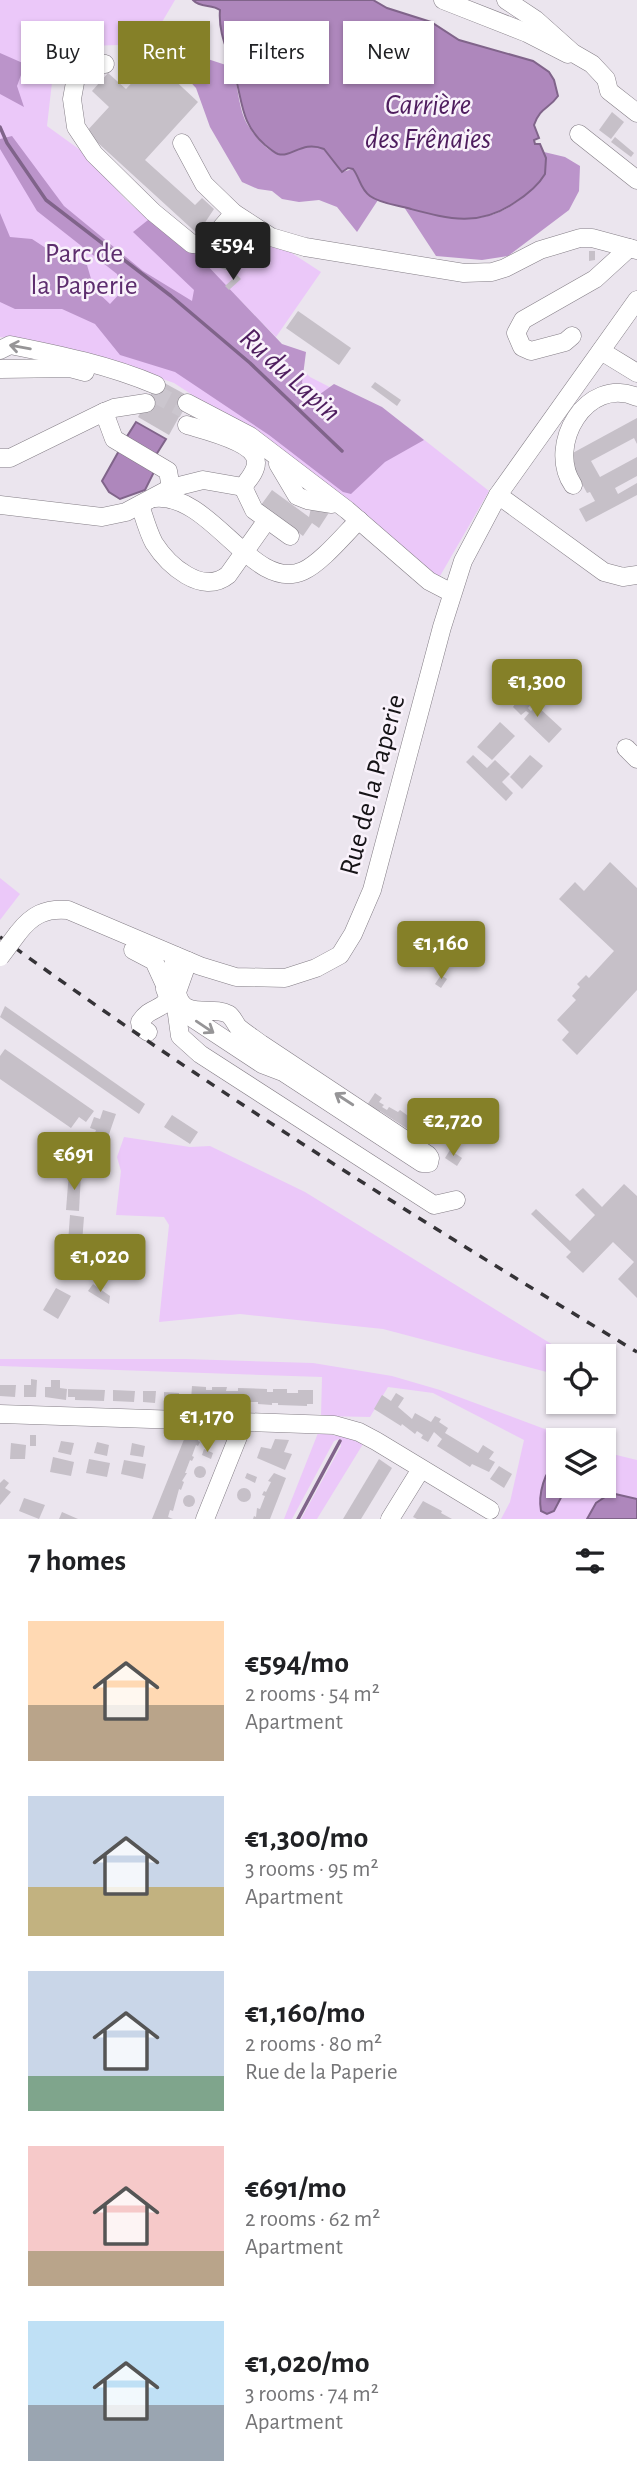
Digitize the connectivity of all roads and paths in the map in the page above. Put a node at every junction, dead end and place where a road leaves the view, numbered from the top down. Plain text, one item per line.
1 (443, 0) edge
2 (506, 0) edge
3 (583, 59) junction
4 (106, 64) dead end
5 (637, 113) edge
6 (579, 134) dead end
7 (182, 143) dead end
8 (637, 180) edge
9 (234, 214) junction
10 (633, 249) edge
11 (637, 300) edge
12 (572, 336) dead end
13 (0, 350) edge
14 (601, 351) junction
15 (0, 369) edge
16 (637, 373) edge
17 (152, 393) junction
18 (637, 397) edge
19 (575, 402) junction
20 (104, 412) junction
21 (0, 458) edge
22 (573, 485) dead end
23 (243, 487) junction
24 (171, 488) junction
25 (498, 495) junction
26 (148, 502) junction
27 (0, 505) edge
28 (267, 520) junction
29 (359, 520) junction
30 (290, 536) dead end
31 (245, 551) junction
32 (637, 575) edge
33 (452, 593) junction
34 (75, 911) junction
35 (0, 957) edge
36 (182, 958) junction
37 (170, 997) junction
38 (148, 1032) dead end
39 (456, 1200) dead end
40 (0, 1414) edge
41 (244, 1422) junction
42 (421, 1469) junction
43 (489, 1510) dead end
44 (394, 1518) edge
45 (205, 1519) edge

1 - 3 street
2 - 3 street
3 - 5 street
4 - 9 street
6 - 8 street
7 - 9 street
9 - 10 street
10 - 12 street
11 - 14 street, Rue de la Paperie
17 -> 13 street
14 - 16 street
14 - 19 street, Rue de la Paperie
15 - 17 street
17 - 20 street
18 - 19 street
19 - 22 street
19 - 25 street, Rue de la Paperie
20 - 21 street
20 - 24 street
23 - 24 street
23 - 28 street
23 - 29 street
24 - 26 street
25 - 32 street
25 - 33 street, Rue de la Paperie
26 - 27 street
26 - 31 street
26 - 31 street
28 - 30 street
28 - 31 street
29 - 31 street
29 - 33 street
33 - 36 street, Rue de la Paperie
34 - 35 street, Rue de la Paperie, bridge
34 - 36 street, Rue de la Paperie
34 - 37 street
36 - 37 street
37 -> 36 street
37 - 38 street
37 - 39 street
40 - 41 street
41 - 42 street
41 - 45 street
42 - 43 street
42 - 44 street

